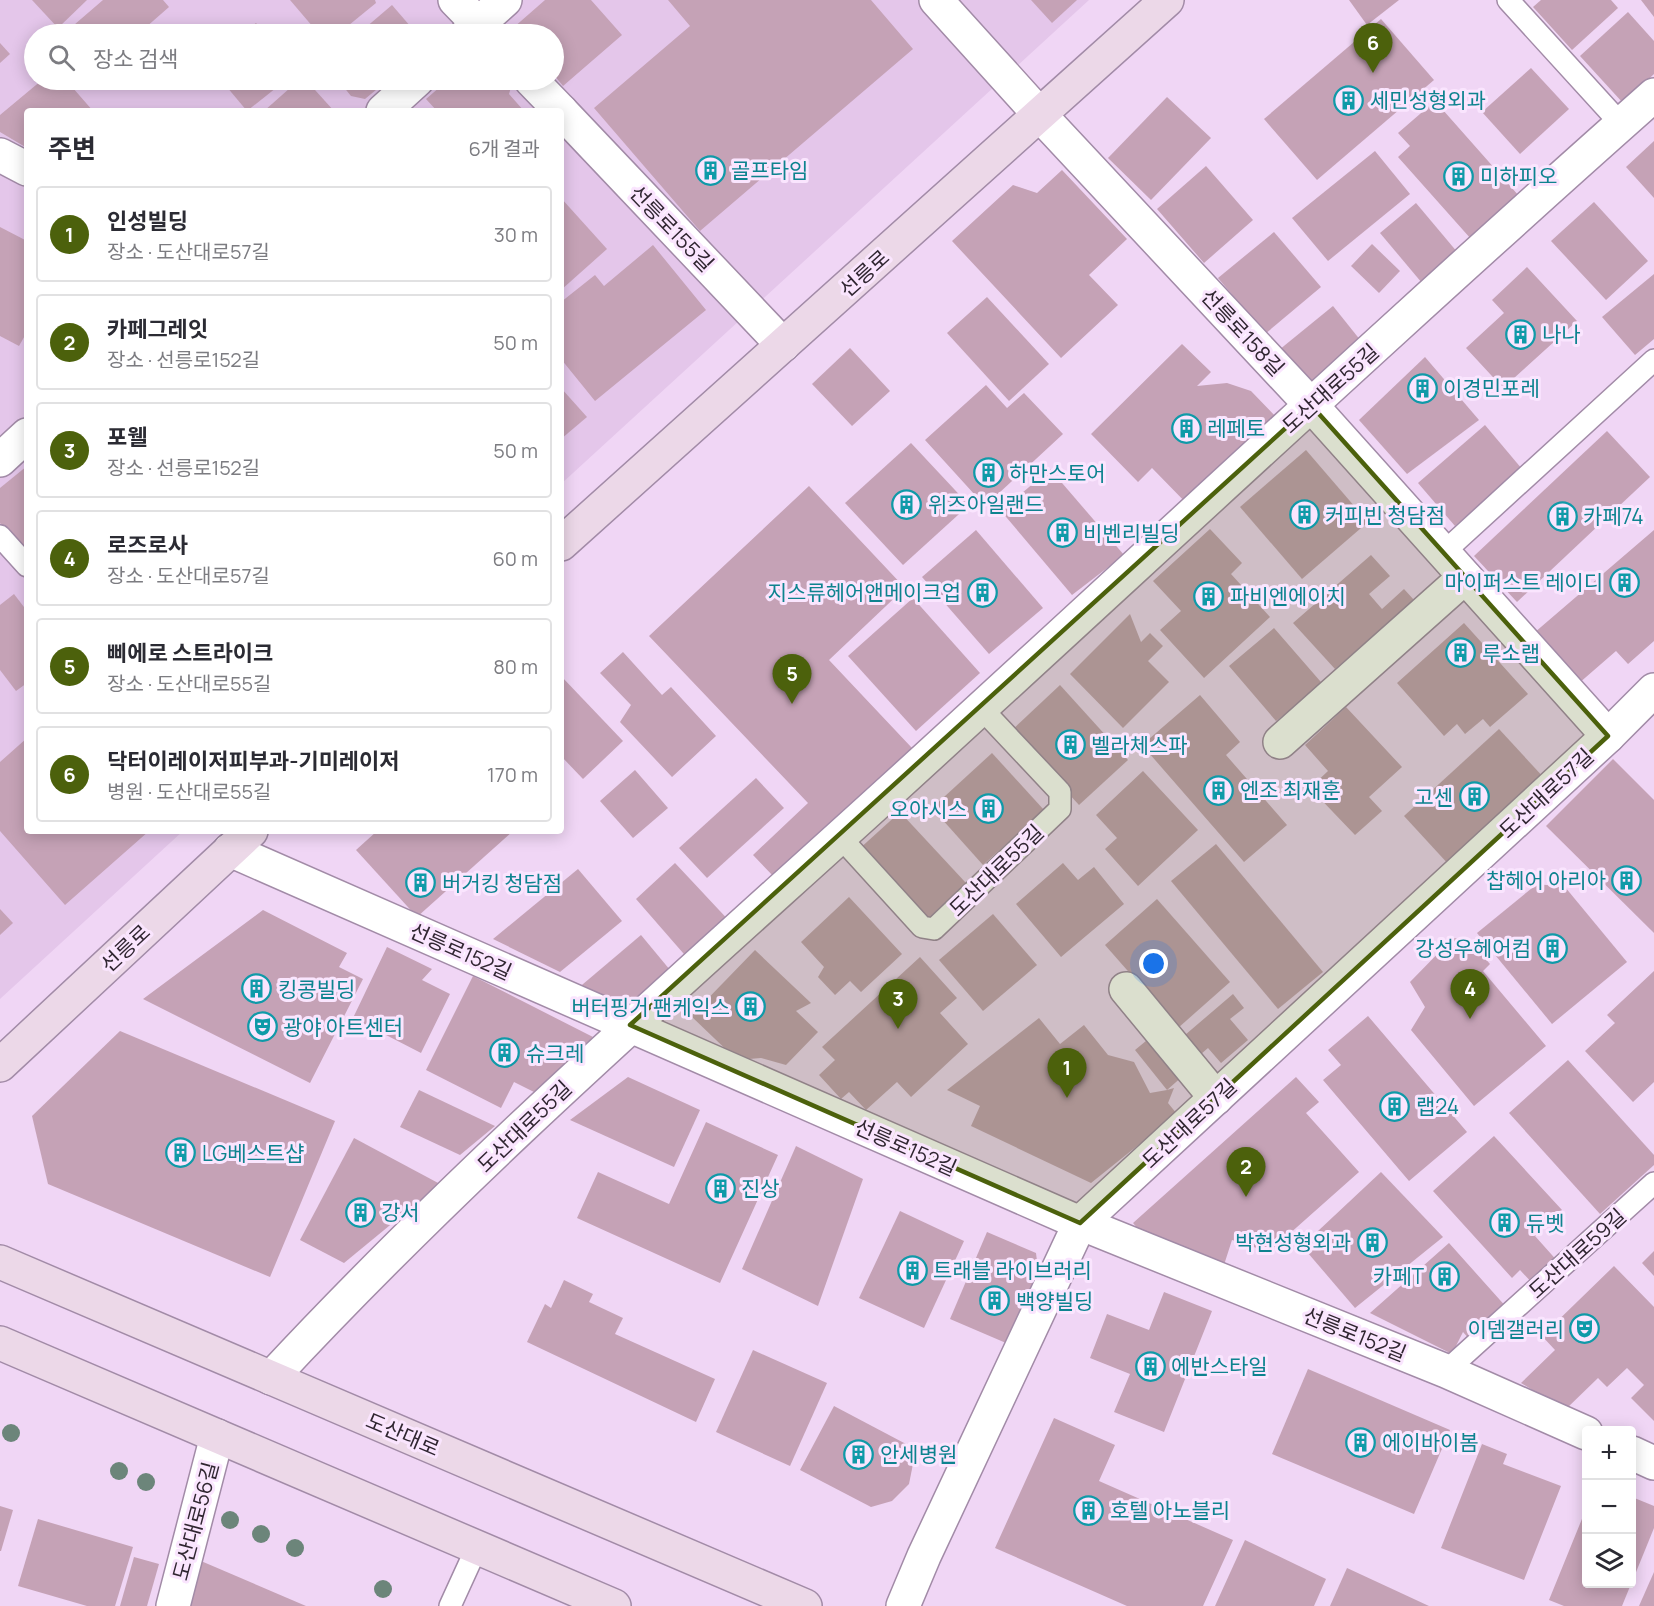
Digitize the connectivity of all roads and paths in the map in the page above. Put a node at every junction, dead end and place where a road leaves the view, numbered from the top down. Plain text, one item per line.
1 (455, 0) edge
2 (505, 0) edge
3 (936, 0) edge
4 (1167, 0) edge
5 (1508, 0) edge
6 (472, 24) edge
7 (483, 24) edge
8 (406, 90) edge
9 (541, 90) edge
10 (1654, 95) edge
11 (385, 108) edge
12 (558, 108) edge
13 (564, 114) edge
14 (1040, 116) junction
15 (1621, 124) junction
16 (0, 155) edge
17 (24, 167) edge
18 (783, 345) junction
19 (1654, 360) edge
20 (1311, 405) junction
21 (24, 438) edge
22 (0, 460) edge
23 (0, 536) edge
24 (564, 541) edge
25 (1443, 553) junction
26 (24, 563) edge
27 (1465, 577) junction
28 (1654, 690) edge
29 (981, 708) junction
30 (1608, 736) junction
31 (1280, 742) dead end
32 (840, 837) junction
33 (241, 841) edge
34 (1126, 989) dead end
35 (630, 1025) junction
36 (0, 1065) edge
37 (1216, 1098) junction
38 (1654, 1183) edge
39 (1080, 1223) junction
40 (0, 1262) edge
41 (0, 1343) edge
42 (1446, 1371) junction
43 (271, 1378) junction
44 (1582, 1431) edge
45 (217, 1436) junction
46 (1636, 1455) edge
47 (1654, 1463) edge
48 (477, 1547) junction
49 (173, 1606) edge
50 (450, 1606) edge
51 (614, 1606) edge
52 (805, 1606) edge
53 (903, 1606) edge

1 - 6 street
2 - 7 street
3 - 14 street, 선릉로158길
4 - 14 main road, 선릉로
5 - 15 lane
8 - 11 street
9 - 12 street, 선릉로155길
10 - 15 street, 도산대로55길
13 - 18 street, 선릉로155길
14 - 18 main road, 선릉로
14 - 20 street, 선릉로158길
15 - 20 street, 도산대로55길
16 - 17 street
18 - 24 main road, 선릉로
19 - 25 lane
20 - 25 street, 선릉로158길
20 - 29 street, 도산대로55길
21 - 22 street
23 - 26 lane
25 - 27 street, 선릉로158길
27 - 30 street, 선릉로158길
27 - 31 street
28 - 30 street, 도산대로57길
29 - 32 street, 도산대로55길
29 - 32 lane, 도산대로55길
30 - 37 street, 도산대로57길
32 - 35 street, 도산대로55길
33 - 35 street, 선릉로152길
33 - 36 main road, 선릉로
34 - 37 street
35 - 39 street, 선릉로152길
35 - 43 street, 도산대로55길
37 - 39 street, 도산대로57길
38 - 42 lane, 도산대로59길
39 - 42 street, 선릉로152길
39 - 53 street, 도산대로57길
40 - 43 main road, 도산대로
41 - 45 main road
42 - 44 street, 선릉로152길
43 - 52 main road, 도산대로
45 - 48 main road
45 - 49 street, 도산대로56길
46 - 47 street
48 - 50 lane
48 - 51 main road

